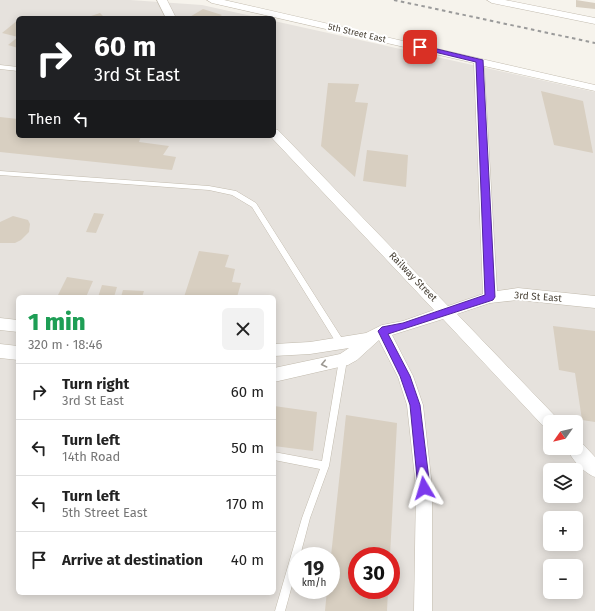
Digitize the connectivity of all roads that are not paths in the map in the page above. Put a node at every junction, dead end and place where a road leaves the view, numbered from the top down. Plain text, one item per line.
1 (162, 0) edge
2 (212, 0) edge
3 (492, 0) edge
4 (170, 16) edge
5 (595, 21) edge
6 (480, 60) junction
7 (0, 67) edge
8 (16, 69) edge
9 (595, 88) edge
10 (276, 135) edge
11 (0, 173) edge
12 (490, 297) junction
13 (595, 302) edge
14 (445, 311) junction
15 (0, 324) edge
16 (16, 326) edge
17 (375, 335) junction
18 (340, 342) junction
19 (276, 350) edge
20 (0, 351) edge
21 (16, 353) edge
22 (343, 360) junction
23 (276, 375) edge
24 (543, 415) edge
25 (582, 455) edge
26 (276, 456) edge
27 (326, 466) junction
28 (595, 469) edge
29 (280, 611) edge
30 (422, 611) edge

1 - 4 street
2 - 6 street, 5th Street East
3 - 5 street
6 - 9 street, 5th Street East
6 - 12 street
7 - 8 lane
10 - 14 street, Railway Street
11 - 18 lane
12 - 13 street, 3rd St East
12 - 14 street, 3rd St East
14 - 17 street, 3rd St East
14 - 24 street, Railway Street
15 - 16 street
17 - 18 street, 3rd St East
17 - 22 street
17 - 30 street
18 - 19 street, 3rd St East
20 - 21 street
22 -> 23 street
22 - 27 lane
25 - 28 street
26 - 27 lane
27 - 29 lane

